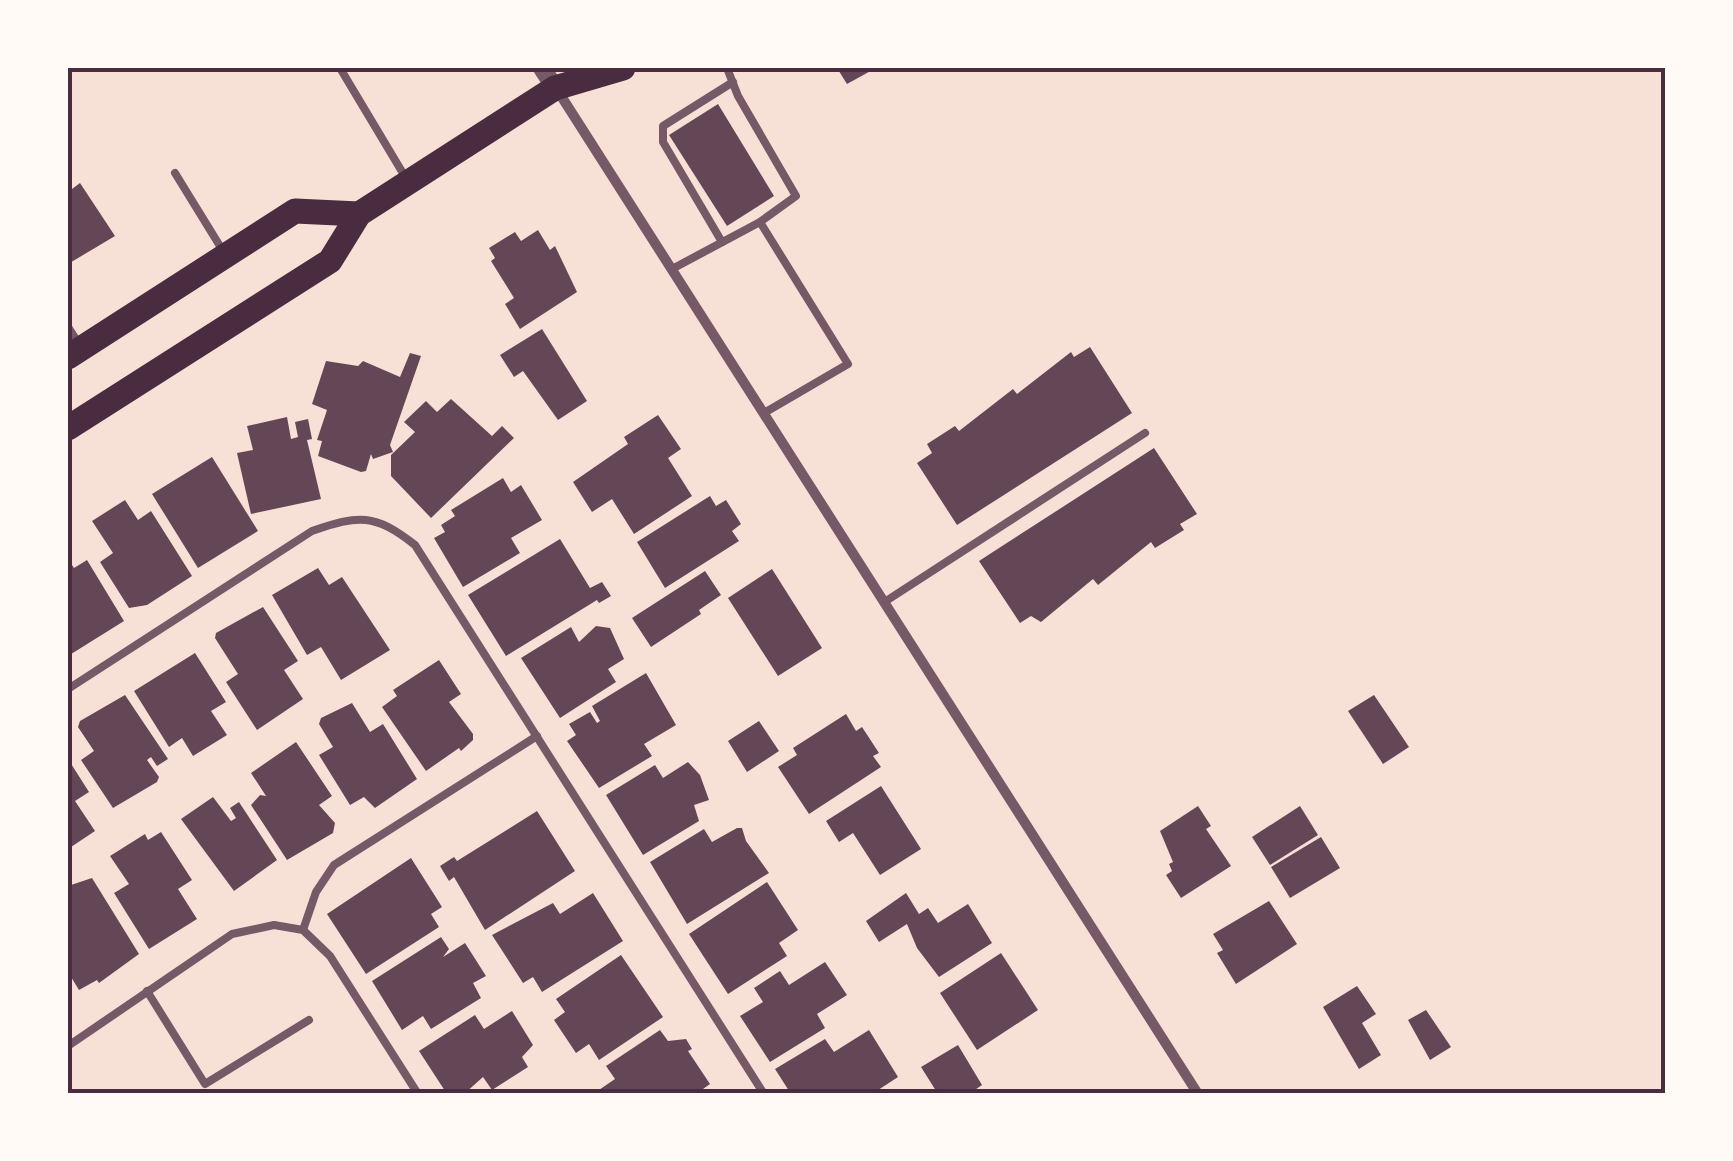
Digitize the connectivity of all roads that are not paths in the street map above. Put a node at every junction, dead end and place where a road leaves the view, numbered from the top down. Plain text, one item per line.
1 (340, 68) edge
2 (623, 68) edge
3 (728, 68) edge
4 (555, 74) edge
5 (733, 82) junction
6 (175, 173) dead end
7 (408, 182) junction
8 (358, 214) junction
9 (760, 222) junction
10 (722, 242) junction
11 (225, 255) junction
12 (672, 269) junction
13 (72, 344) edge
14 (764, 413) junction
15 (68, 428) edge
16 (1145, 432) dead end
17 (886, 601) junction
18 (68, 689) edge
19 (537, 736) junction
20 (304, 930) junction
21 (147, 992) junction
22 (309, 1020) dead end
23 (68, 1046) edge
24 (418, 1094) edge
25 (764, 1094) edge
26 (1198, 1094) edge

1 - 7 lane
2 - 4 main road
3 - 5 lane
4 - 7 main road
4 - 12 street
5 - 9 lane
5 - 10 lane
6 - 11 lane
7 - 8 main road
8 - 11 main road
8 - 15 main road
9 - 10 lane
9 - 14 lane
10 - 12 lane
11 - 13 main road
12 - 14 street
14 - 17 street
16 - 17 lane
17 - 26 street
18 - 19 lane
19 - 20 lane
19 - 25 lane
20 - 21 lane
20 - 24 lane
21 - 22 lane
21 - 23 lane

